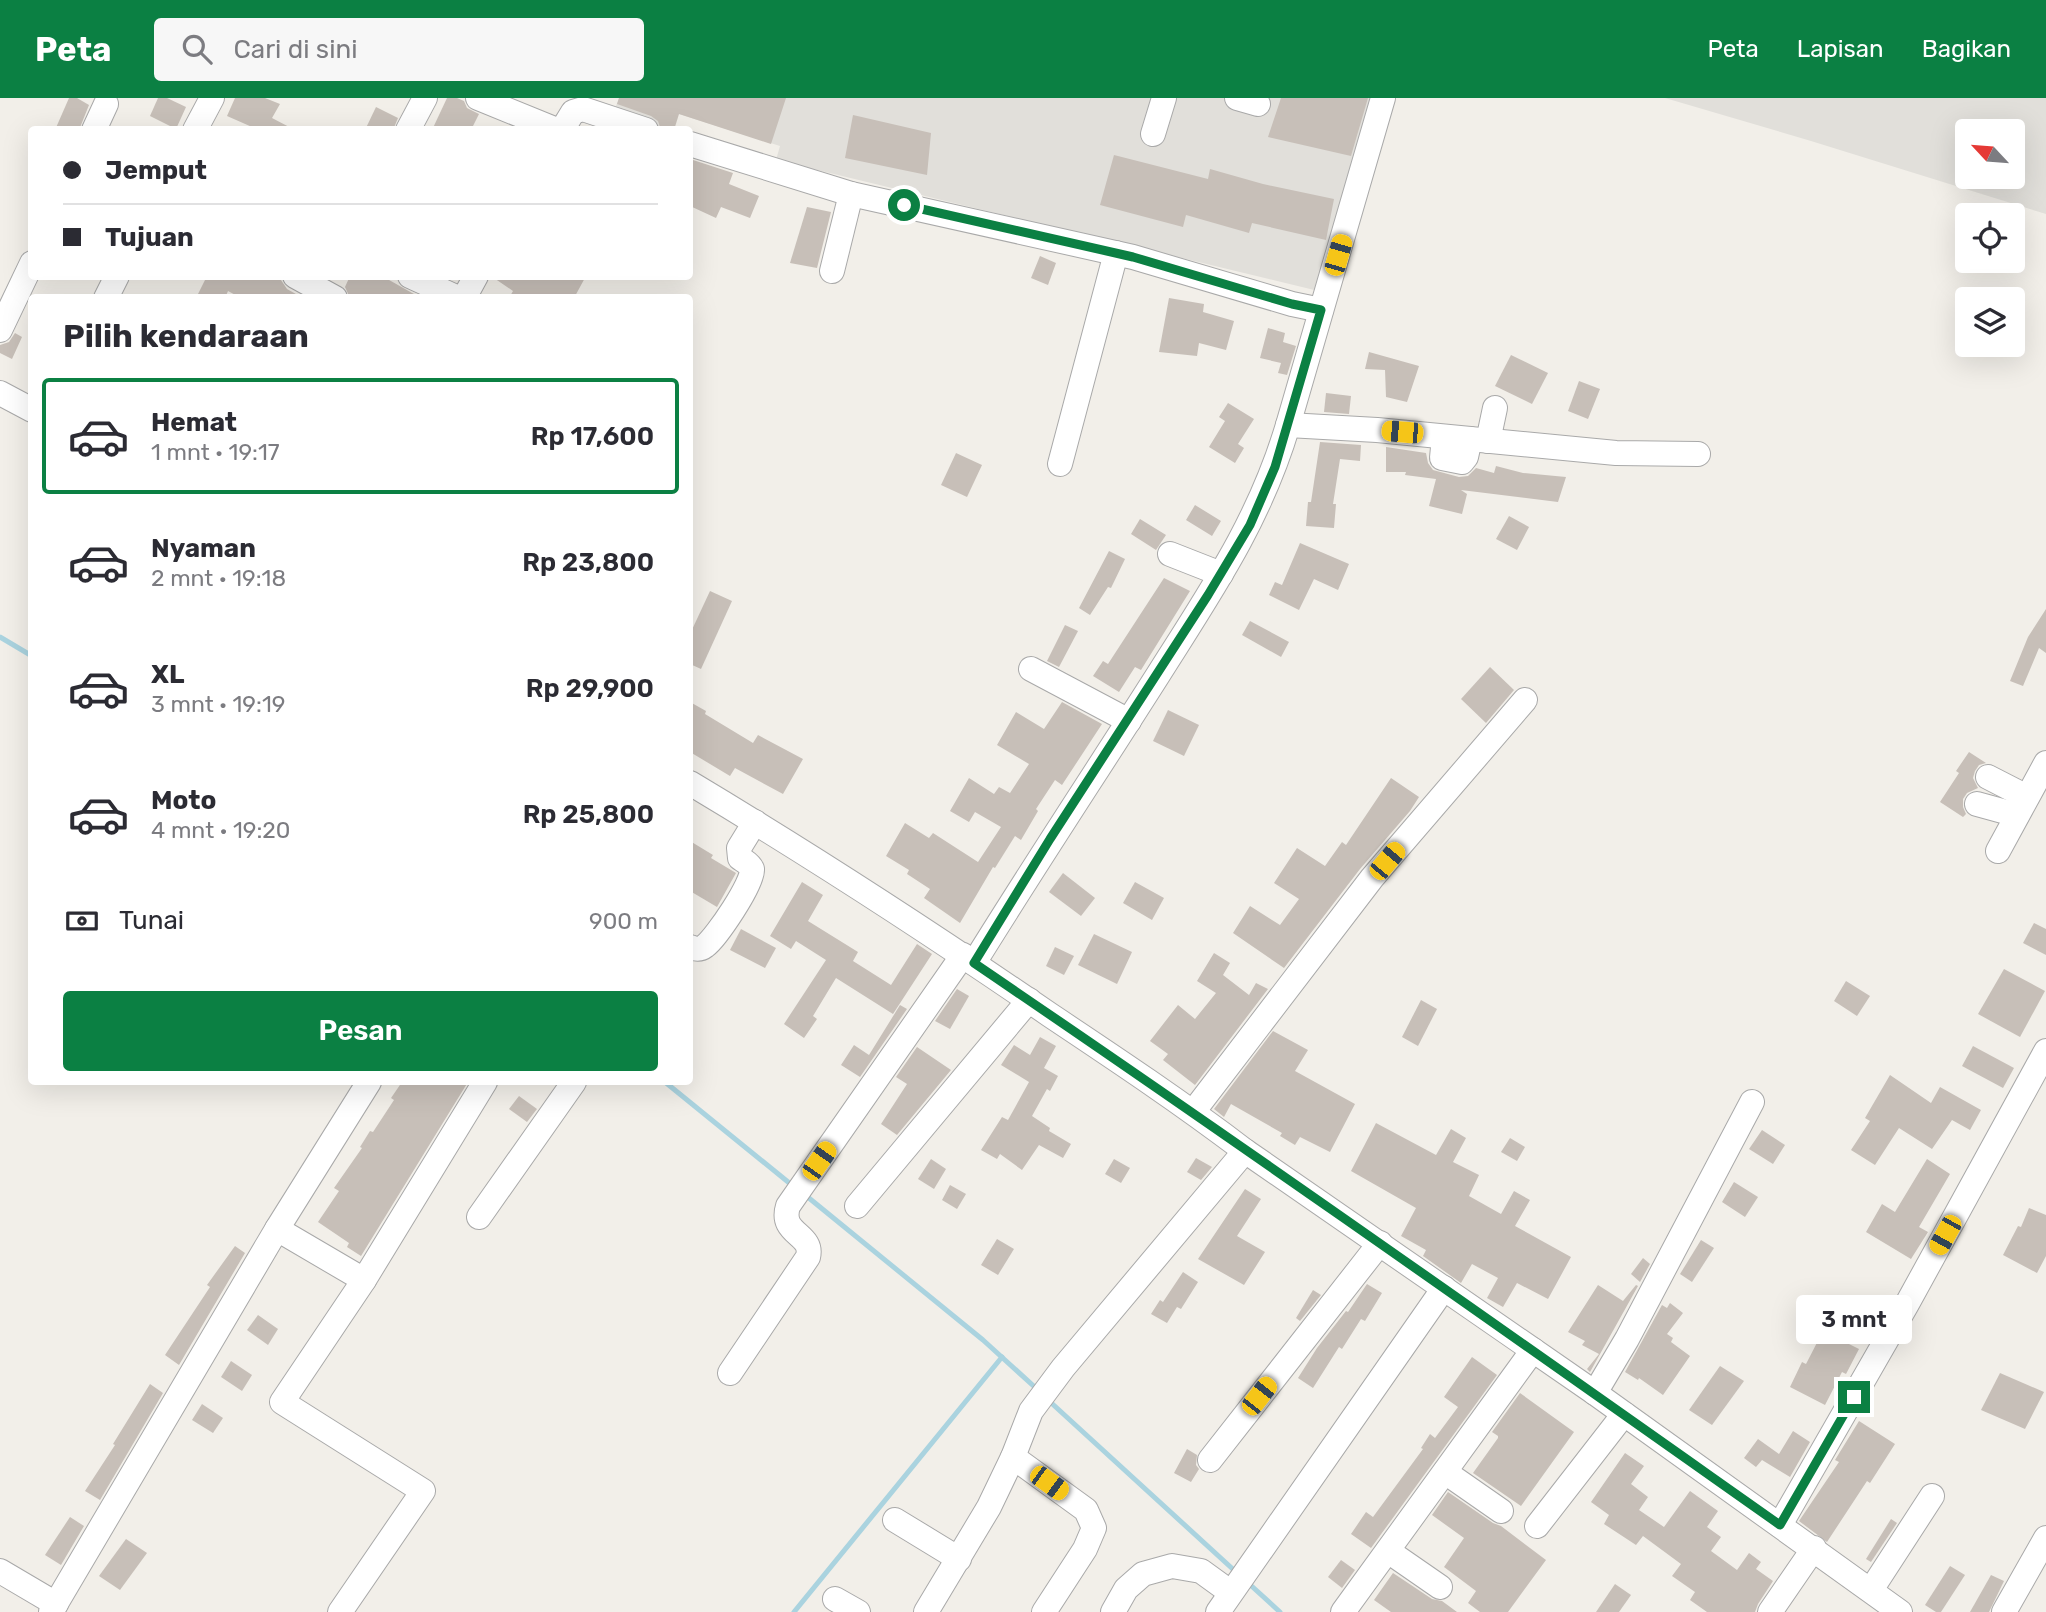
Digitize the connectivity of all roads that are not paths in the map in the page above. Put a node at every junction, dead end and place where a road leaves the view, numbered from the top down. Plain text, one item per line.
1 (212, 98) edge
2 (425, 98) edge
3 (478, 98) edge
4 (1164, 98) edge
5 (1383, 98) edge
6 (106, 104) dead end
7 (598, 122) edge
8 (96, 126) edge
9 (197, 126) edge
10 (410, 126) edge
11 (549, 126) edge
12 (562, 126) edge
13 (623, 126) edge
14 (1153, 134) dead end
15 (693, 145) edge
16 (851, 194) junction
17 (1116, 253) junction
18 (28, 271) edge
19 (832, 271) dead end
20 (302, 280) edge
21 (419, 280) edge
22 (328, 294) edge
23 (449, 294) edge
24 (1321, 310) junction
25 (0, 330) edge
26 (0, 393) edge
27 (28, 408) edge
28 (1495, 408) dead end
29 (1288, 425) junction
30 (1479, 440) junction
31 (1698, 454) dead end
32 (1060, 464) dead end
33 (1170, 554) dead end
34 (1221, 574) junction
35 (1031, 669) dead end
36 (1525, 700) dead end
37 (1129, 721) junction
38 (2046, 763) edge
39 (1988, 777) dead end
40 (693, 785) edge
41 (1977, 804) dead end
42 (2022, 806) junction
43 (755, 822) junction
44 (1998, 851) dead end
45 (693, 948) edge
46 (969, 959) junction
47 (1029, 1000) junction
48 (2046, 1051) edge
49 (367, 1085) edge
50 (483, 1085) edge
51 (572, 1085) edge
52 (1752, 1102) dead end
53 (1193, 1112) junction
54 (1245, 1151) junction
55 (857, 1206) dead end
56 (479, 1217) dead end
57 (277, 1229) junction
58 (1380, 1243) junction
59 (364, 1280) junction
60 (1444, 1288) junction
61 (1533, 1350) junction
62 (730, 1373) dead end
63 (1595, 1393) junction
64 (1624, 1414) junction
65 (1013, 1457) junction
66 (1210, 1460) dead end
67 (1445, 1472) junction
68 (1932, 1496) dead end
69 (1501, 1511) dead end
70 (895, 1520) dead end
71 (1780, 1525) junction
72 (1537, 1526) dead end
73 (2046, 1538) edge
74 (1814, 1548) junction
75 (1388, 1551) junction
76 (959, 1559) junction
77 (0, 1571) edge
78 (1440, 1587) dead end
79 (1871, 1590) junction
80 (835, 1599) dead end
81 (1224, 1602) edge
82 (54, 1608) edge
83 (340, 1612) edge
84 (858, 1612) edge
85 (926, 1612) edge
86 (1044, 1612) edge
87 (1113, 1612) edge
88 (1343, 1612) edge
89 (1770, 1612) edge
90 (1900, 1612) edge
91 (2004, 1612) edge

1 - 9 street
2 - 10 street
3 - 11 street
4 - 14 street
5 - 24 street
6 - 8 street
7 - 12 street
7 - 13 street
15 - 16 street
16 - 17 street
16 - 19 street
17 - 24 street
17 - 32 street
18 - 25 street
20 - 22 street
21 - 23 street
24 - 29 street
26 - 27 street
28 - 30 street
29 - 30 street
29 - 34 street
30 - 31 street
33 - 34 street
34 - 37 street
35 - 37 street
36 - 53 street
37 - 46 street
38 - 42 street
39 - 42 street
40 - 43 street
41 - 42 street
42 - 44 street
43 - 45 street
43 - 46 street
46 - 47 street
46 - 62 street
47 - 53 street
47 - 55 street
48 - 71 street
49 - 57 street
50 - 59 street
51 - 56 street
52 - 63 street
53 - 54 street
54 - 58 street
54 - 65 street
57 - 59 street
57 - 82 street
58 - 60 street
58 - 66 street
59 - 83 street
60 - 61 street
60 - 81 street
61 - 63 street
61 - 67 street
63 - 64 street
64 - 71 street
64 - 72 street
65 - 76 street
65 - 86 street
67 - 69 street
67 - 75 street
68 - 79 street
70 - 76 street
71 - 74 street
73 - 91 street
74 - 79 street
74 - 89 street
75 - 78 street
75 - 88 street
76 - 85 street
77 - 82 street
79 - 90 street
80 - 84 street
81 - 87 street

